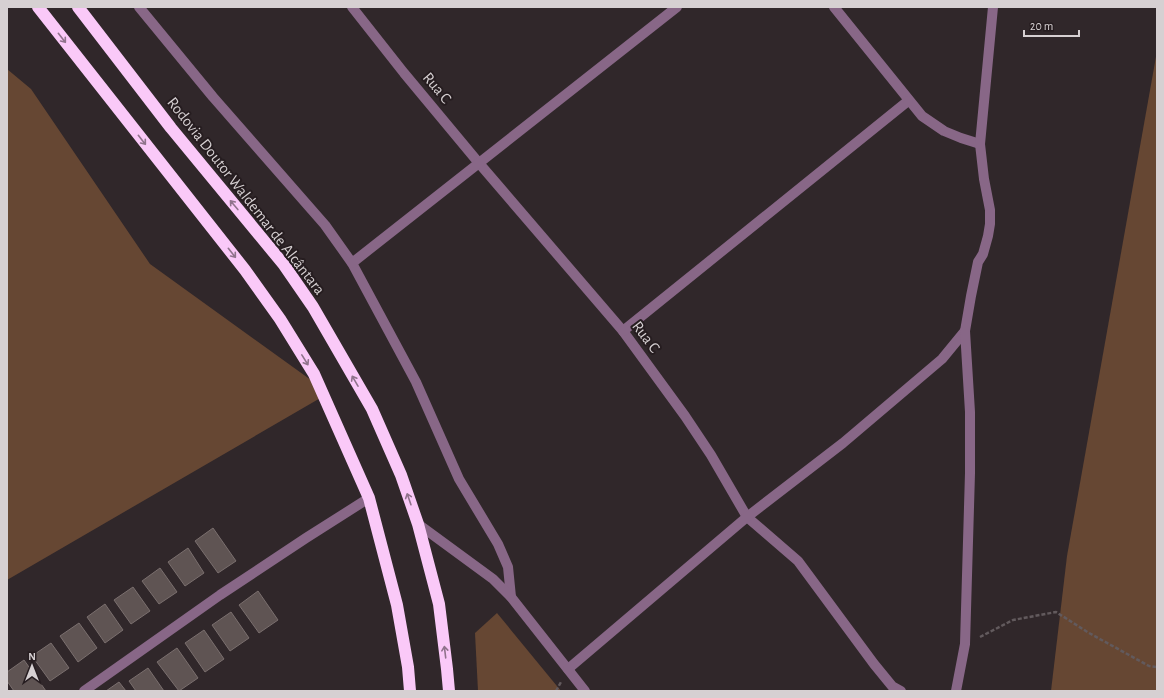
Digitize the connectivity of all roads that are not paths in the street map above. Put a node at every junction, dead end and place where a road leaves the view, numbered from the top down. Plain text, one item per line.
1 (38, 7) edge
2 (78, 7) edge
3 (139, 7) edge
4 (352, 7) edge
5 (677, 7) edge
6 (834, 7) edge
7 (993, 7) edge
8 (908, 101) junction
9 (980, 144) junction
10 (478, 162) junction
11 (352, 263) junction
12 (623, 331) junction
13 (965, 331) junction
14 (369, 498) junction
15 (747, 517) junction
16 (418, 524) junction
17 (511, 597) junction
18 (568, 670) junction
19 (84, 691) edge
20 (410, 691) edge
21 (448, 691) edge
22 (585, 691) edge
23 (901, 691) edge
24 (956, 691) edge

1 -> 14 highway
16 -> 2 highway, Rodovia Doutor Waldemar de Alcântara
3 - 11 street
4 - 10 street, Rua C
5 - 10 street
6 - 8 street
7 - 9 street
8 - 9 street
8 - 12 street
9 - 13 street
10 - 11 street
10 - 12 street, Rua C
11 - 17 street
12 - 15 street, Rua C
13 - 15 street
13 - 24 street
14 - 19 street
14 - 20 highway
15 - 18 street
15 - 23 street, Rua C
16 - 17 street
21 -> 16 highway, Rodovia Doutor Waldemar de Alcântara
17 - 18 street
18 - 22 street

